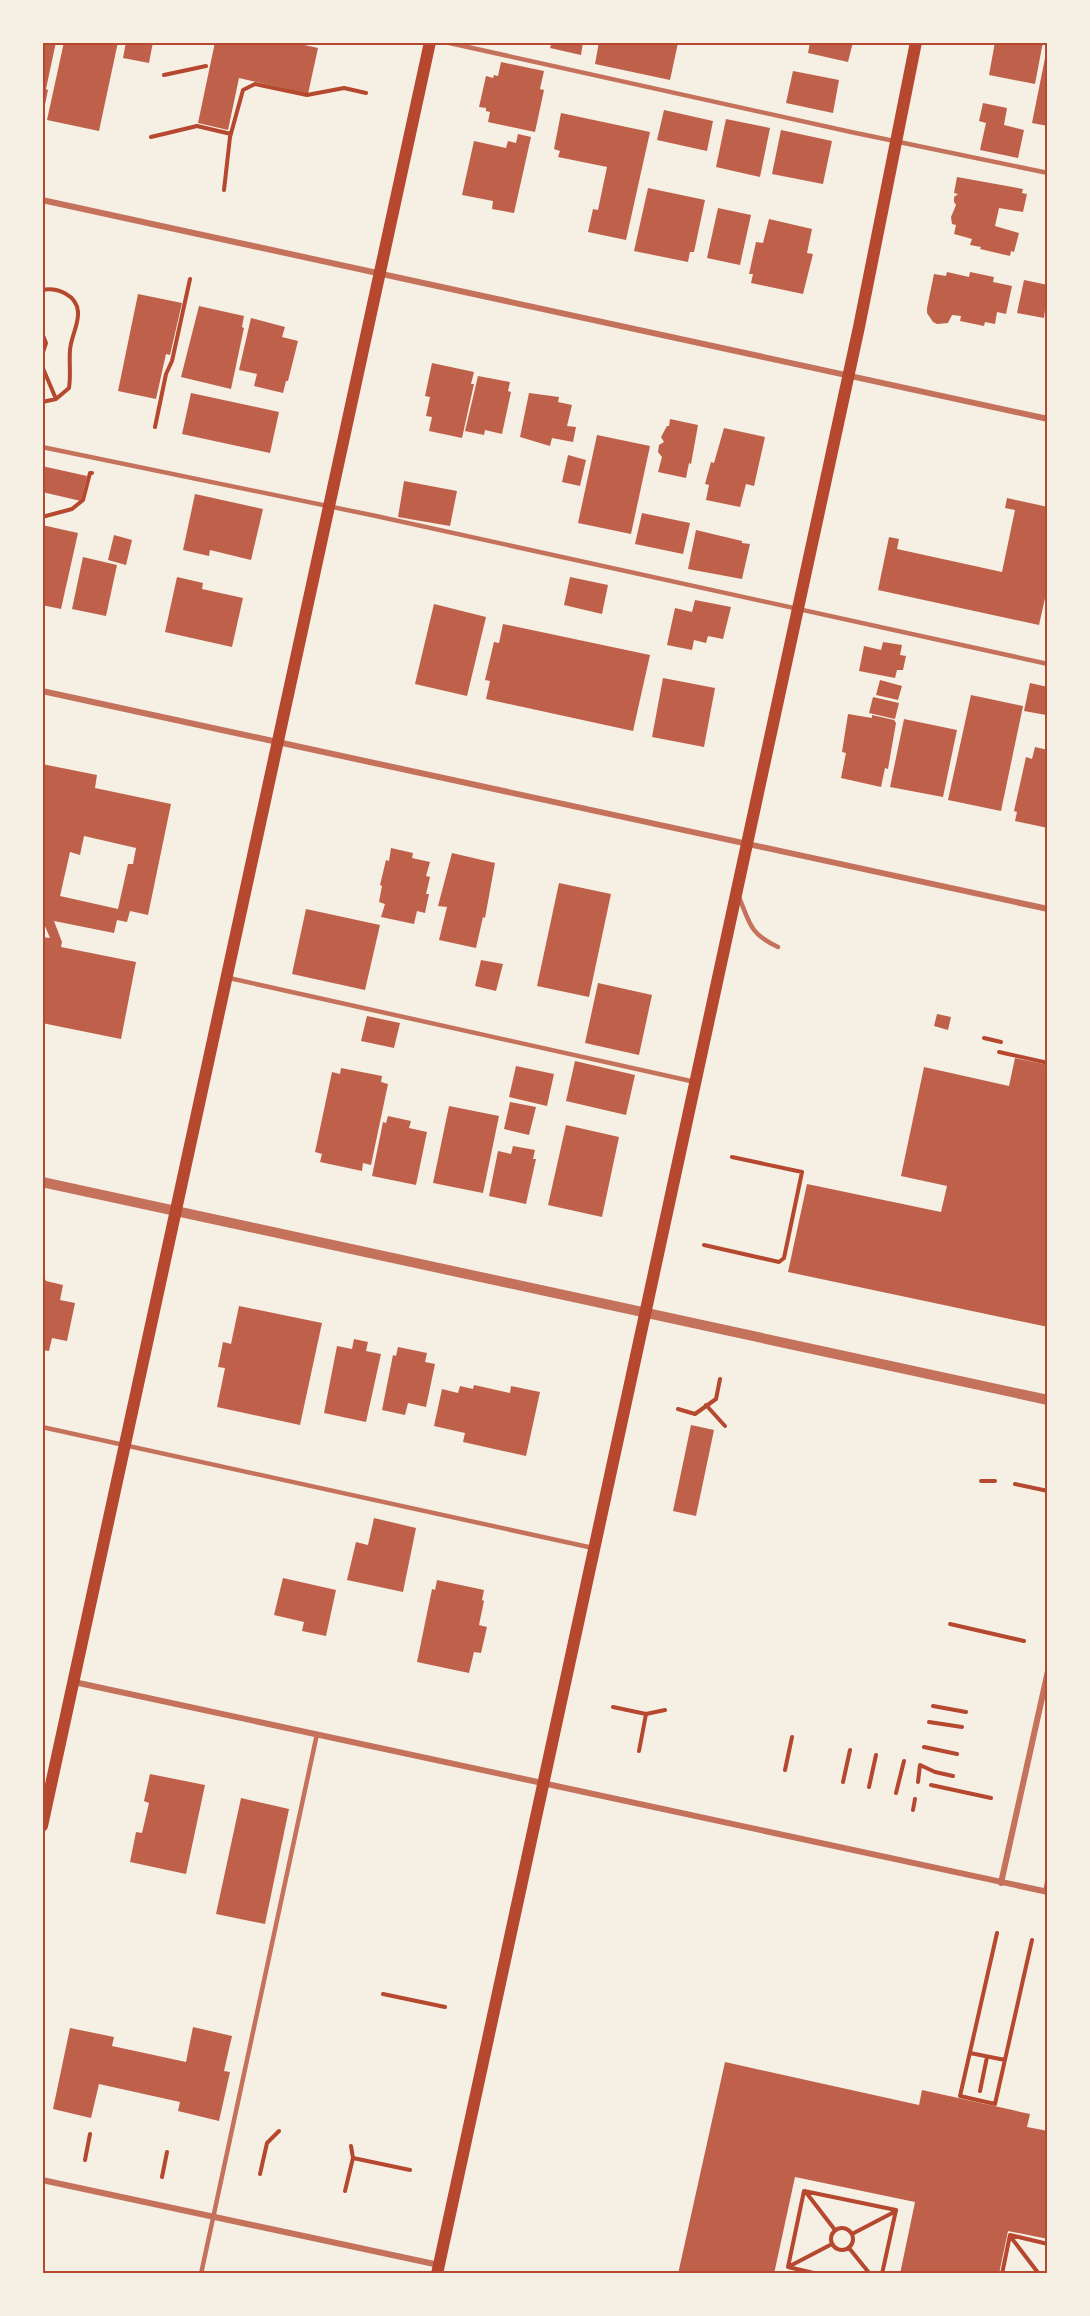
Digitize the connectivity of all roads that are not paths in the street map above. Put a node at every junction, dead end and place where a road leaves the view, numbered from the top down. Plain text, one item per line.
1 (430, 42) edge
2 (445, 42) edge
3 (916, 42) edge
4 (897, 141) junction
5 (1048, 173) edge
6 (42, 200) edge
7 (379, 272) junction
8 (848, 375) junction
9 (1048, 418) edge
10 (42, 447) edge
11 (329, 508) junction
12 (797, 608) junction
13 (1048, 664) edge
14 (42, 691) edge
15 (278, 742) junction
16 (747, 845) junction
17 (737, 892) junction
18 (1048, 909) edge
19 (778, 947) dead end
20 (226, 977) junction
21 (696, 1083) junction
22 (42, 1182) edge
23 (176, 1212) junction
24 (646, 1312) junction
25 (1048, 1400) edge
26 (42, 1427) edge
27 (124, 1445) junction
28 (594, 1548) junction
29 (1048, 1671) edge
30 (73, 1682) junction
31 (317, 1734) junction
32 (543, 1783) junction
33 (42, 1826) edge
34 (1048, 1881) edge
35 (1001, 1882) junction
36 (1047, 1892) edge
37 (42, 2180) edge
38 (214, 2217) junction
39 (438, 2270) edge
40 (201, 2274) edge

1 - 7 main road
2 - 4 lane
3 - 4 main road
4 - 5 lane
4 - 8 main road
6 - 7 street
7 - 8 street
7 - 11 main road
8 - 9 street
8 - 12 main road
10 - 11 lane
11 - 12 lane
11 - 15 main road
12 - 13 lane
12 - 16 main road
14 - 15 street
15 - 16 street
15 - 20 main road
16 - 17 main road
16 - 18 street
17 - 19 lane
17 - 21 main road
20 - 21 lane
20 - 23 main road
21 - 24 main road
22 - 23 street
23 - 24 street
23 - 27 main road
24 - 25 street
24 - 28 main road
26 - 27 lane
27 - 28 lane
27 - 30 main road
28 - 32 main road
29 - 35 street
30 - 31 street
30 - 33 main road
31 - 32 street
31 - 38 lane
32 - 35 street
32 - 39 main road
34 - 36 street
35 - 36 street
37 - 38 street
38 - 39 street
38 - 40 lane

